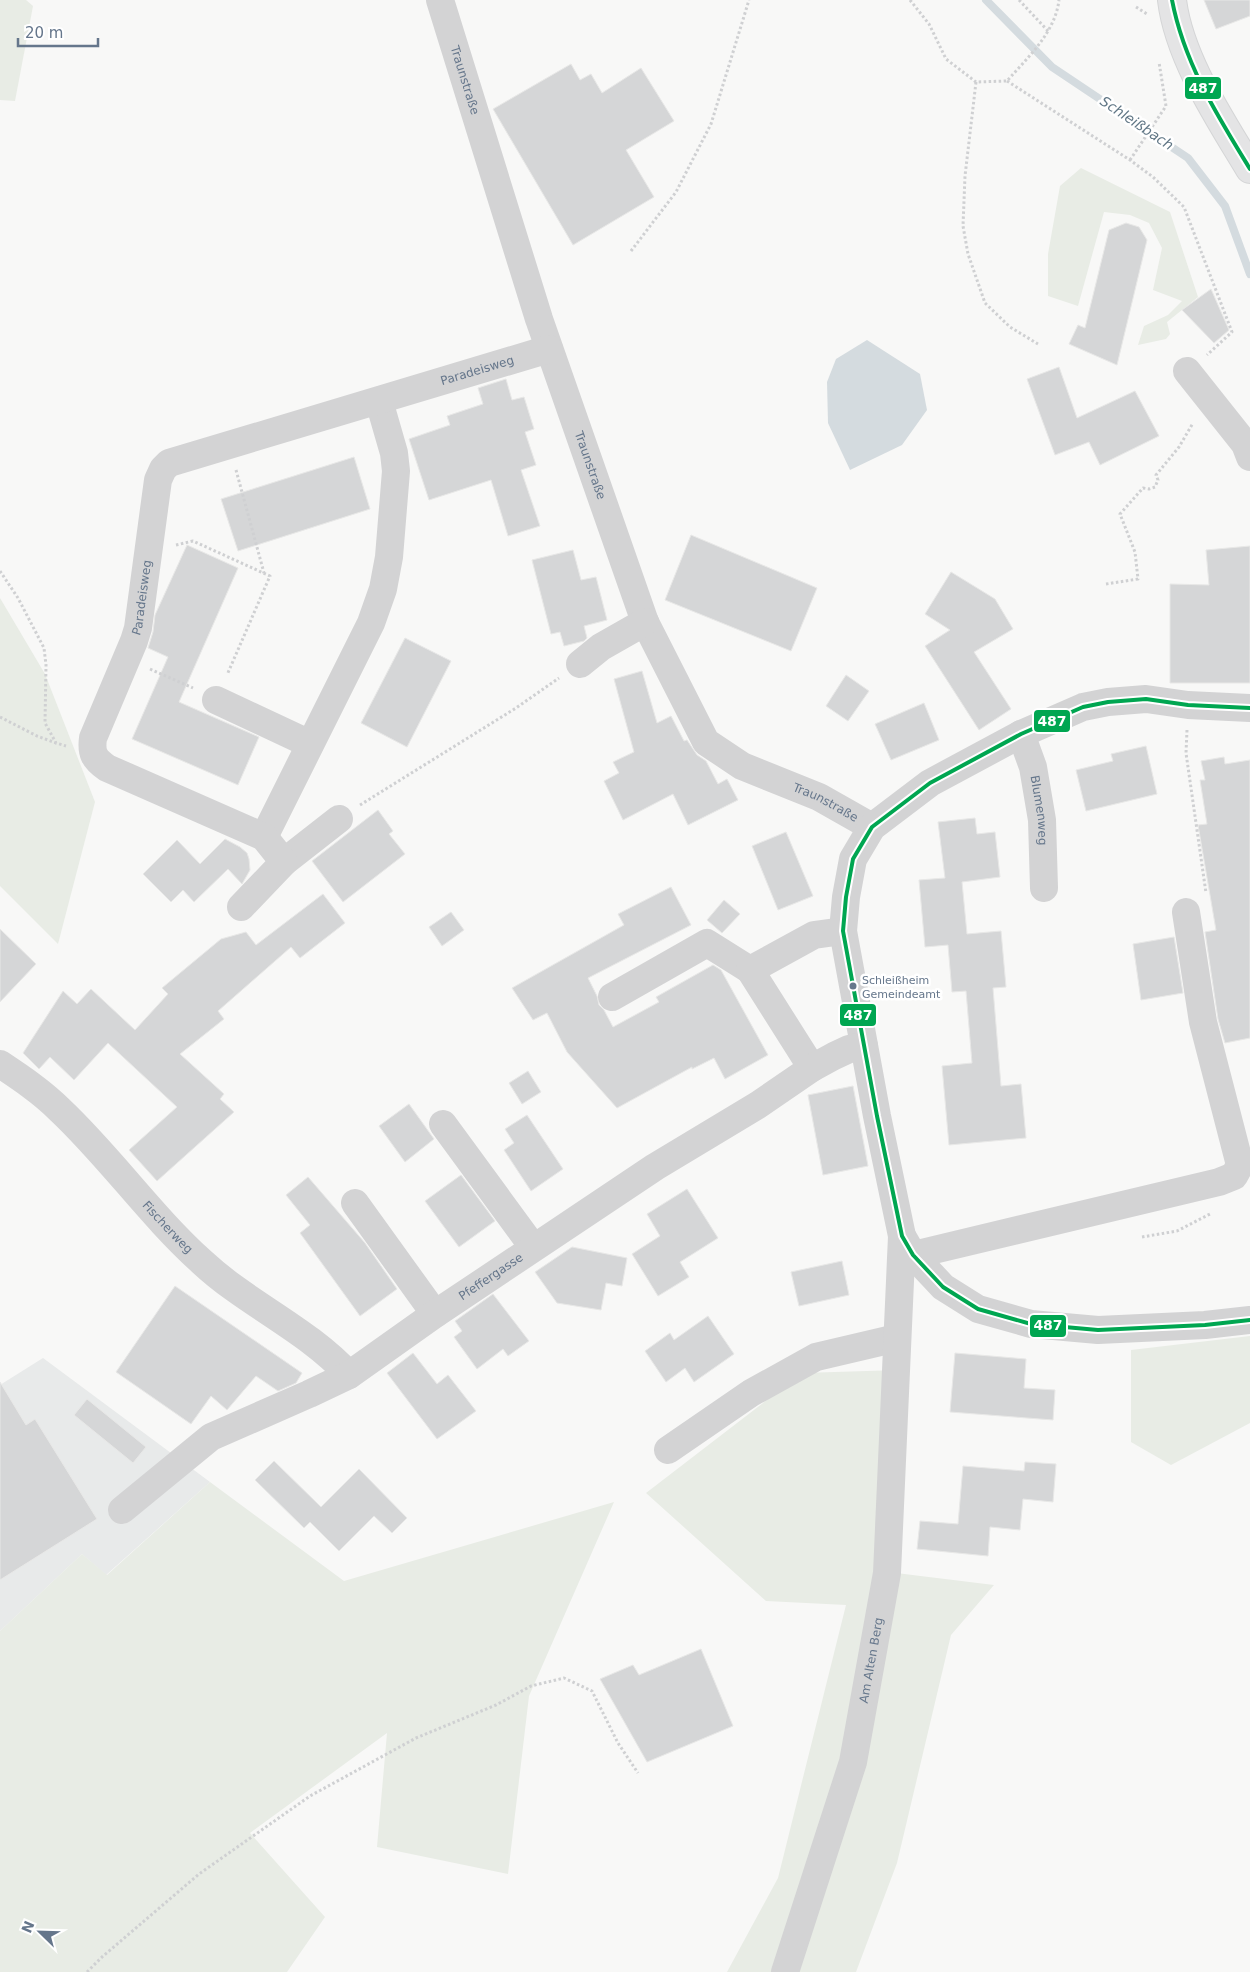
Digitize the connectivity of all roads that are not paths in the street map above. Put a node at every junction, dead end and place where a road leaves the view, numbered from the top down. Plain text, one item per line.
1 (440, 0) edge
2 (1172, 0) edge
3 (1250, 169) edge
4 (549, 349) junction
5 (1187, 371) road end
6 (379, 401) junction
7 (1250, 457) edge
8 (645, 622) junction
9 (580, 664) road end
10 (216, 700) road end
11 (1250, 708) edge
12 (1021, 734) junction
13 (310, 744) junction
14 (338, 819) road end
15 (872, 827) junction
16 (264, 838) junction
17 (284, 862) junction
18 (1044, 888) dead end
19 (1196, 904) road end
20 (241, 907) dead end
21 (843, 931) junction
22 (750, 970) junction
23 (612, 997) dead end
24 (864, 1046) junction
25 (0, 1064) edge
26 (812, 1068) junction
27 (443, 1124) dead end
28 (354, 1203) dead end
29 (907, 1246) junction
30 (533, 1247) junction
31 (435, 1314) junction
32 (1250, 1320) edge
33 (897, 1338) junction
34 (349, 1375) junction
35 (668, 1450) dead end
36 (122, 1510) dead end
37 (785, 1972) edge

1 - 4 street, Traunstraße
2 - 3 main road
4 - 6 street, Paradeisweg
4 - 8 street, Traunstraße
5 - 7 street
6 - 13 street
6 - 16 street, Paradeisweg
8 - 9 street
8 - 15 street, Traunstraße
10 - 13 street
11 - 12 street
12 - 15 street
12 - 18 street, Blumenweg
13 - 16 street
14 - 17 street
15 - 21 street, Am Alten Berg
16 - 17 street
17 - 20 street
19 - 29 street
21 - 22 street
21 - 24 street, Am Alten Berg
22 - 23 street
22 - 26 street
24 - 26 street, Pfeffergasse
24 - 29 street, Am Alten Berg
25 - 34 street, Fischerweg
26 - 30 street, Pfeffergasse
27 - 30 street
28 - 31 street
29 - 32 street
29 - 33 street, Am Alten Berg
30 - 31 street, Pfeffergasse
31 - 34 street, Pfeffergasse
33 - 35 street
33 - 37 street, Am Alten Berg
34 - 36 street, Pfeffergasse

